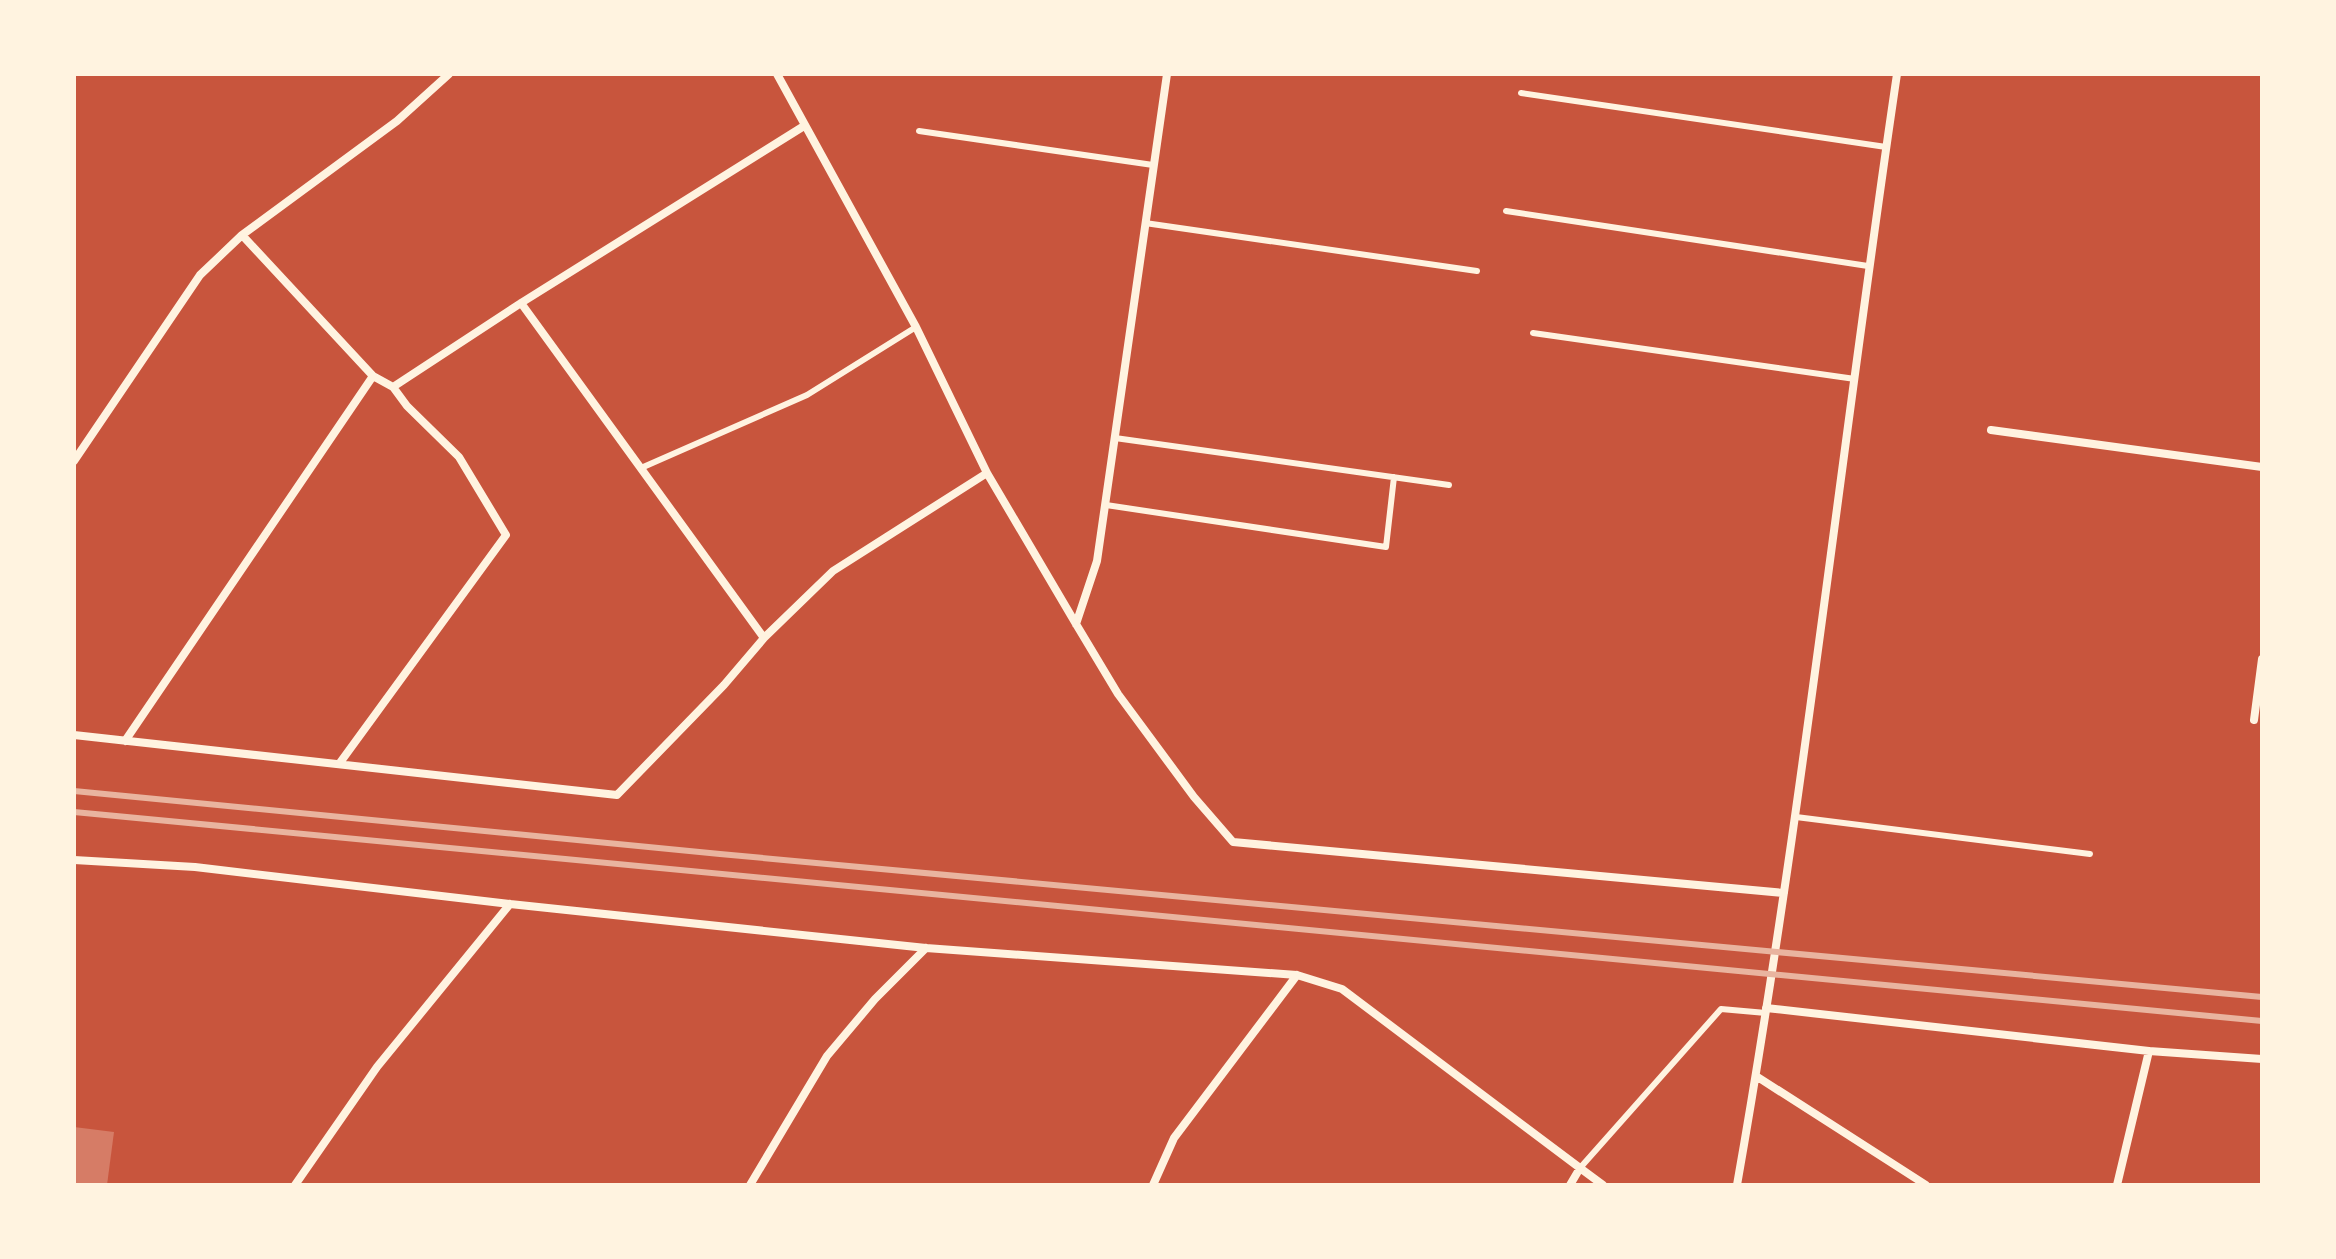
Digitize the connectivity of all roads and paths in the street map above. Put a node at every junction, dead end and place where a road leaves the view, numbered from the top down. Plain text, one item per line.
1 (449, 74) edge
2 (777, 74) edge
3 (1167, 74) edge
4 (1897, 74) edge
5 (1521, 93) dead end
6 (804, 126) junction
7 (919, 131) dead end
8 (1886, 147) junction
9 (1153, 165) junction
10 (1506, 211) dead end
11 (1145, 223) junction
12 (242, 235) junction
13 (1868, 266) junction
14 (1477, 271) dead end
15 (521, 303) junction
16 (916, 327) junction
17 (1533, 333) dead end
18 (373, 376) junction
19 (1855, 379) junction
20 (393, 387) junction
21 (1991, 430) dead end
22 (1115, 438) junction
23 (74, 461) edge
24 (2262, 467) edge
25 (641, 468) junction
26 (987, 473) junction
27 (1394, 477) junction
28 (1449, 485) dead end
29 (1106, 505) junction
30 (1076, 624) junction
31 (764, 638) junction
32 (2262, 659) edge
33 (2254, 720) dead end
34 (74, 735) edge
35 (125, 741) junction
36 (339, 764) junction
37 (1796, 817) junction
38 (2090, 854) dead end
39 (74, 860) edge
40 (1784, 893) junction
41 (510, 904) junction
42 (926, 948) junction
43 (1297, 975) junction
44 (1766, 1010) junction
45 (2149, 1051) junction
46 (2262, 1059) edge
47 (1756, 1076) junction
48 (1580, 1168) junction
49 (295, 1185) edge
50 (750, 1185) edge
51 (1153, 1185) edge
52 (1570, 1185) edge
53 (1603, 1185) edge
54 (1737, 1185) edge
55 (1926, 1185) edge
56 (2117, 1185) edge

1 - 12 street
2 - 6 street
3 - 9 street
4 - 8 street
5 - 8 lane
6 - 15 street
6 - 16 street
7 - 9 lane
8 - 13 street
9 - 11 street
10 - 13 lane
11 - 14 lane
11 - 22 street
12 - 18 street
12 - 23 street
13 - 19 street
15 - 20 street
15 - 25 street
16 - 25 lane
16 - 26 street
17 - 19 lane
18 - 20 street
18 - 35 street
19 - 37 street
20 - 36 street
21 - 24 street
22 - 27 lane
22 - 29 street
25 - 31 street
26 - 30 street
26 - 31 street
27 - 28 lane
27 - 29 lane
29 - 30 street
30 - 40 street
31 - 36 street
32 - 33 street
34 - 35 street
35 - 36 street
37 - 38 lane
37 - 40 street
39 - 41 street
40 - 44 street
41 - 42 street
41 - 49 street
42 - 43 street
42 - 50 street
43 - 48 street
43 - 51 street
44 - 45 street
44 - 47 street
44 - 48 lane
45 - 46 street
45 - 56 street
47 - 54 street
47 - 55 street
48 - 52 street
48 - 53 street

